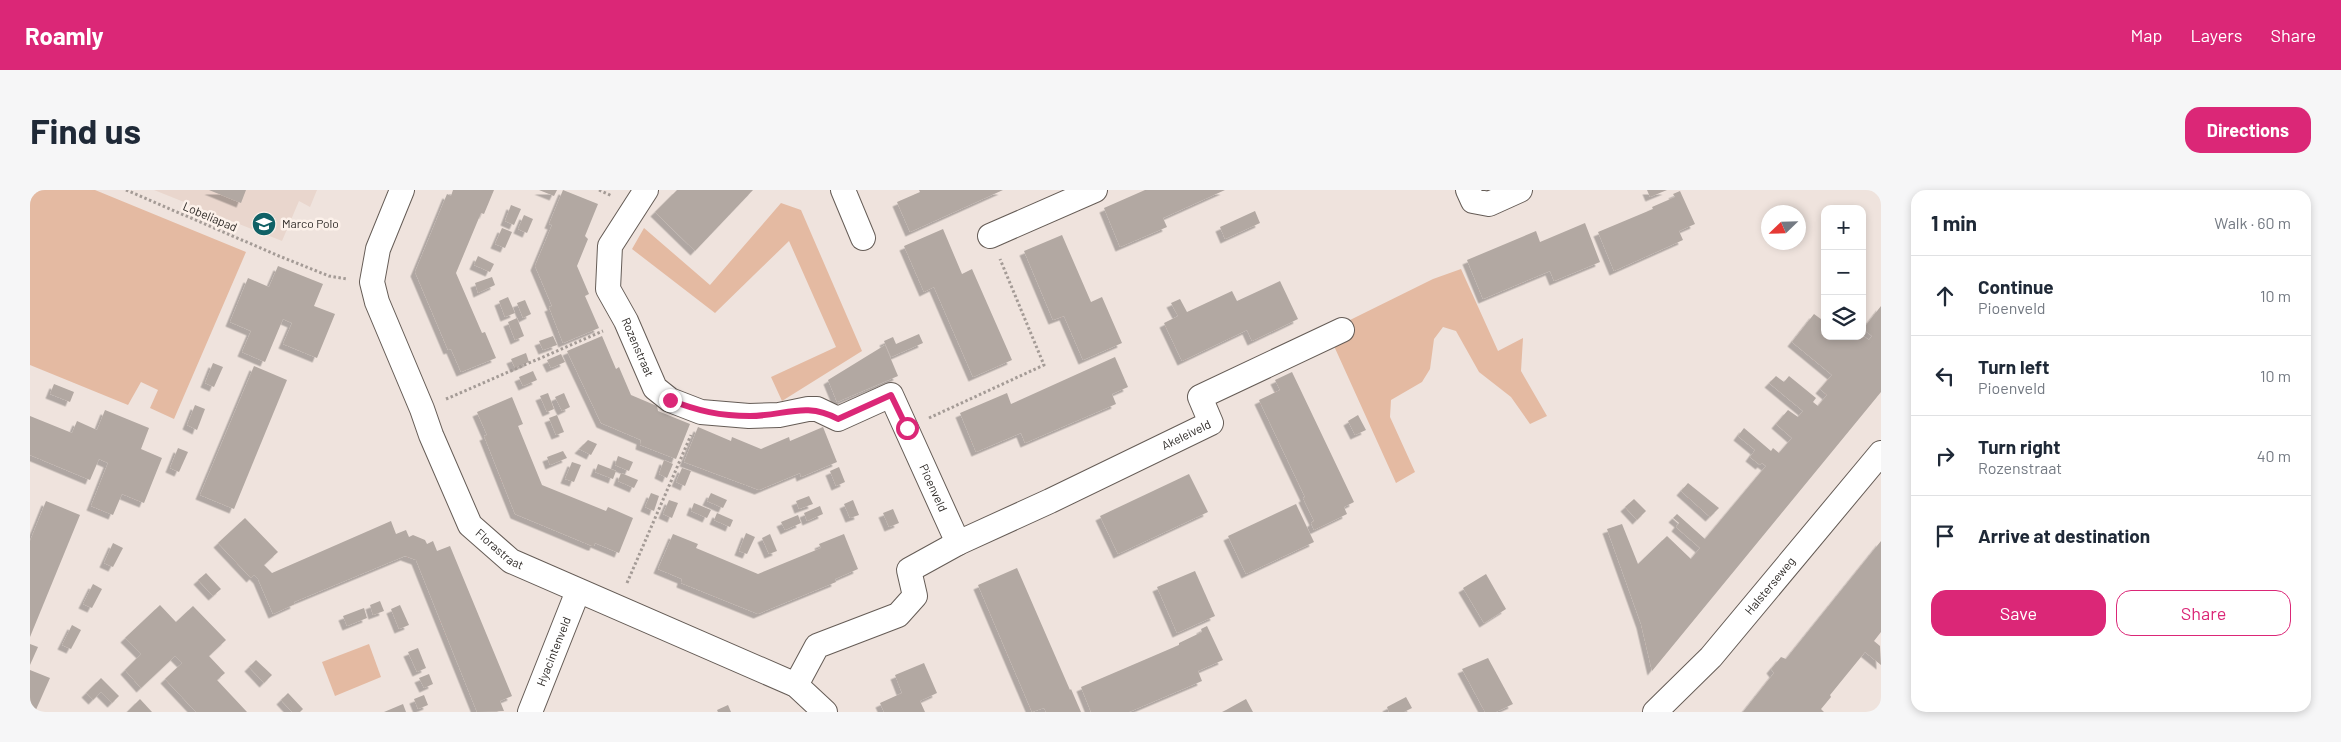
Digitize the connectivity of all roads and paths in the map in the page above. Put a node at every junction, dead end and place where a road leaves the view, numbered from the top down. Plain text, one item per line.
1 (126, 190) edge
2 (402, 190) edge
3 (646, 190) edge
4 (843, 190) edge
5 (1095, 190) edge
6 (1468, 190) edge
7 (1520, 190) edge
8 (990, 236) joint
9 (863, 238) dead end
10 (372, 282) junction
11 (626, 321) junction
12 (1342, 330) dead end
13 (422, 409) junction
14 (701, 412) junction
15 (838, 419) joint
16 (907, 428) junction
17 (1881, 453) edge
18 (958, 542) junction
19 (578, 591) junction
20 (617, 606) junction
21 (796, 685) junction
22 (530, 712) edge
23 (825, 712) edge
24 (1655, 712) edge

1 - 10 path, Lobeliapad
2 - 10 street, Florastraat
3 - 11 street, Rozenstraat
4 - 9 street
5 - 8 street
6 - 7 street
8 - 16 path
10 - 13 street, Florastraat
11 - 13 path
11 - 14 street, Rozenstraat
12 - 18 street, Akeleiveld
13 - 19 street, Florastraat
14 - 15 street, Rozenstraat
14 - 20 path
15 - 16 street, Pioenveld
16 - 18 street, Pioenveld
17 - 24 street, Halsterseweg
18 - 21 street
19 - 20 street, Florastraat
19 - 22 street, Hyacintenveld
20 - 21 street, Florastraat
21 - 23 street, Florastraat

